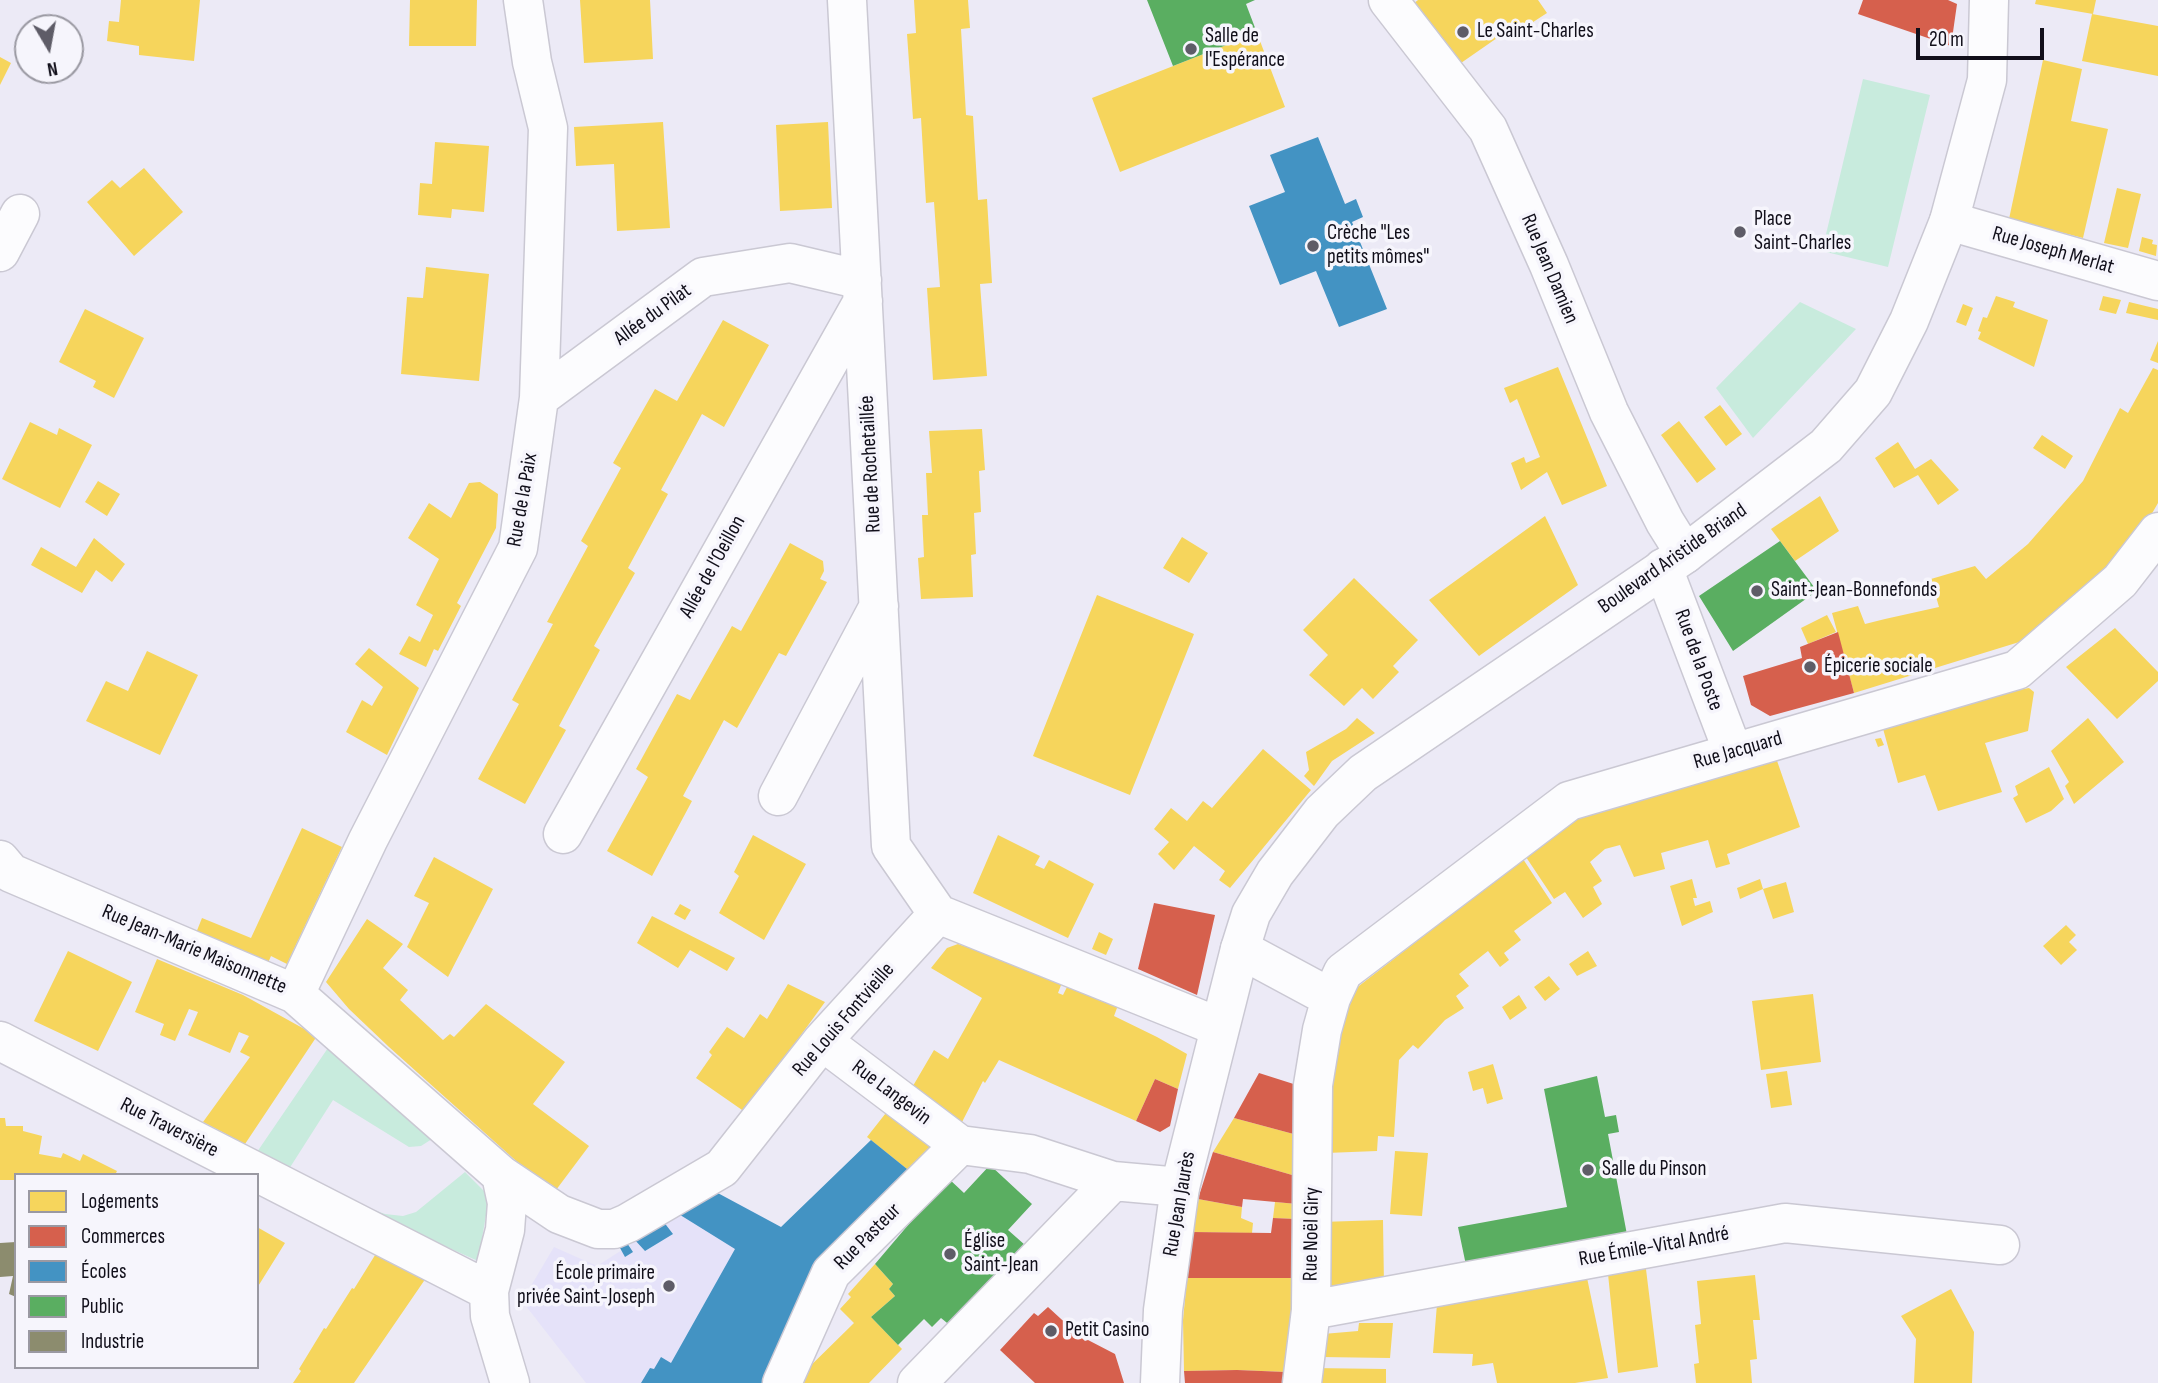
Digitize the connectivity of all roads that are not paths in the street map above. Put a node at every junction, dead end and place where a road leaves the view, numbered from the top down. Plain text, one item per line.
1 (523, 0) edge
2 (848, 0) edge
3 (1388, 0) edge
4 (1989, 0) edge
5 (20, 214) dead end
6 (1949, 221) junction
7 (0, 253) edge
8 (2158, 281) edge
9 (862, 290) junction
10 (540, 398) junction
11 (2158, 532) edge
12 (1674, 561) junction
13 (879, 606) junction
14 (1733, 752) junction
15 (778, 796) dead end
16 (563, 834) dead end
17 (4, 871) edge
18 (938, 914) junction
19 (1240, 949) junction
20 (295, 994) junction
21 (1331, 998) junction
22 (1219, 1027) junction
23 (0, 1041) edge
24 (822, 1041) junction
25 (1313, 1085) joint
26 (960, 1145) junction
27 (258, 1173) edge
28 (259, 1173) edge
29 (501, 1175) junction
30 (1113, 1181) junction
31 (1180, 1187) junction
32 (2000, 1245) dead end
33 (489, 1291) junction
34 (1311, 1310) junction
35 (510, 1383) edge
36 (782, 1383) edge
37 (917, 1383) edge
38 (1160, 1383) edge
39 (1302, 1383) edge

1 - 10 street, Rue de la Paix
2 - 9 street, Rue de Rochetaillée
3 - 12 street, Rue Jean Damien
4 - 6 street, Boulevard Aristide Briand
5 - 7 street
6 - 8 street, Rue Joseph Merlat
6 - 12 street, Boulevard Aristide Briand
9 - 10 street, Allée du Pilat
9 - 13 street, Rue de Rochetaillée
9 - 16 street, Allée de l'Oeillon
10 - 20 street, Rue de la Paix
11 - 14 street, Rue Jacquard
12 - 14 street, Rue de la Poste
12 - 19 street, Boulevard Aristide Briand
13 - 15 street
13 - 18 street, Rue de Rochetaillée
14 - 21 street, Rue Jacquard
17 - 20 street, Rue Jean-Marie Maisonnette
18 - 22 street
18 - 24 street, Rue Louis Fontvieille
19 - 21 street
19 - 22 street, Boulevard Aristide Briand
20 - 29 street, Rue Jean-Marie Maisonnette
21 - 25 street, Rue Jacquard
22 - 31 street, Rue Jean Jaurès
23 - 27 street, Rue Traversière
24 - 26 street, Rue Langevin
24 - 29 street, Rue Louis Fontvieille
25 - 34 street, Rue Noël Giry
26 - 30 street
26 - 36 street, Rue Pasteur
28 - 33 street, Rue Traversière
29 - 33 street
30 - 31 street
30 - 37 street
31 - 38 street, Rue Jean Jaurès
32 - 34 street, Rue Émile-Vital André
33 - 35 street
34 - 39 street, Rue Noël Giry

